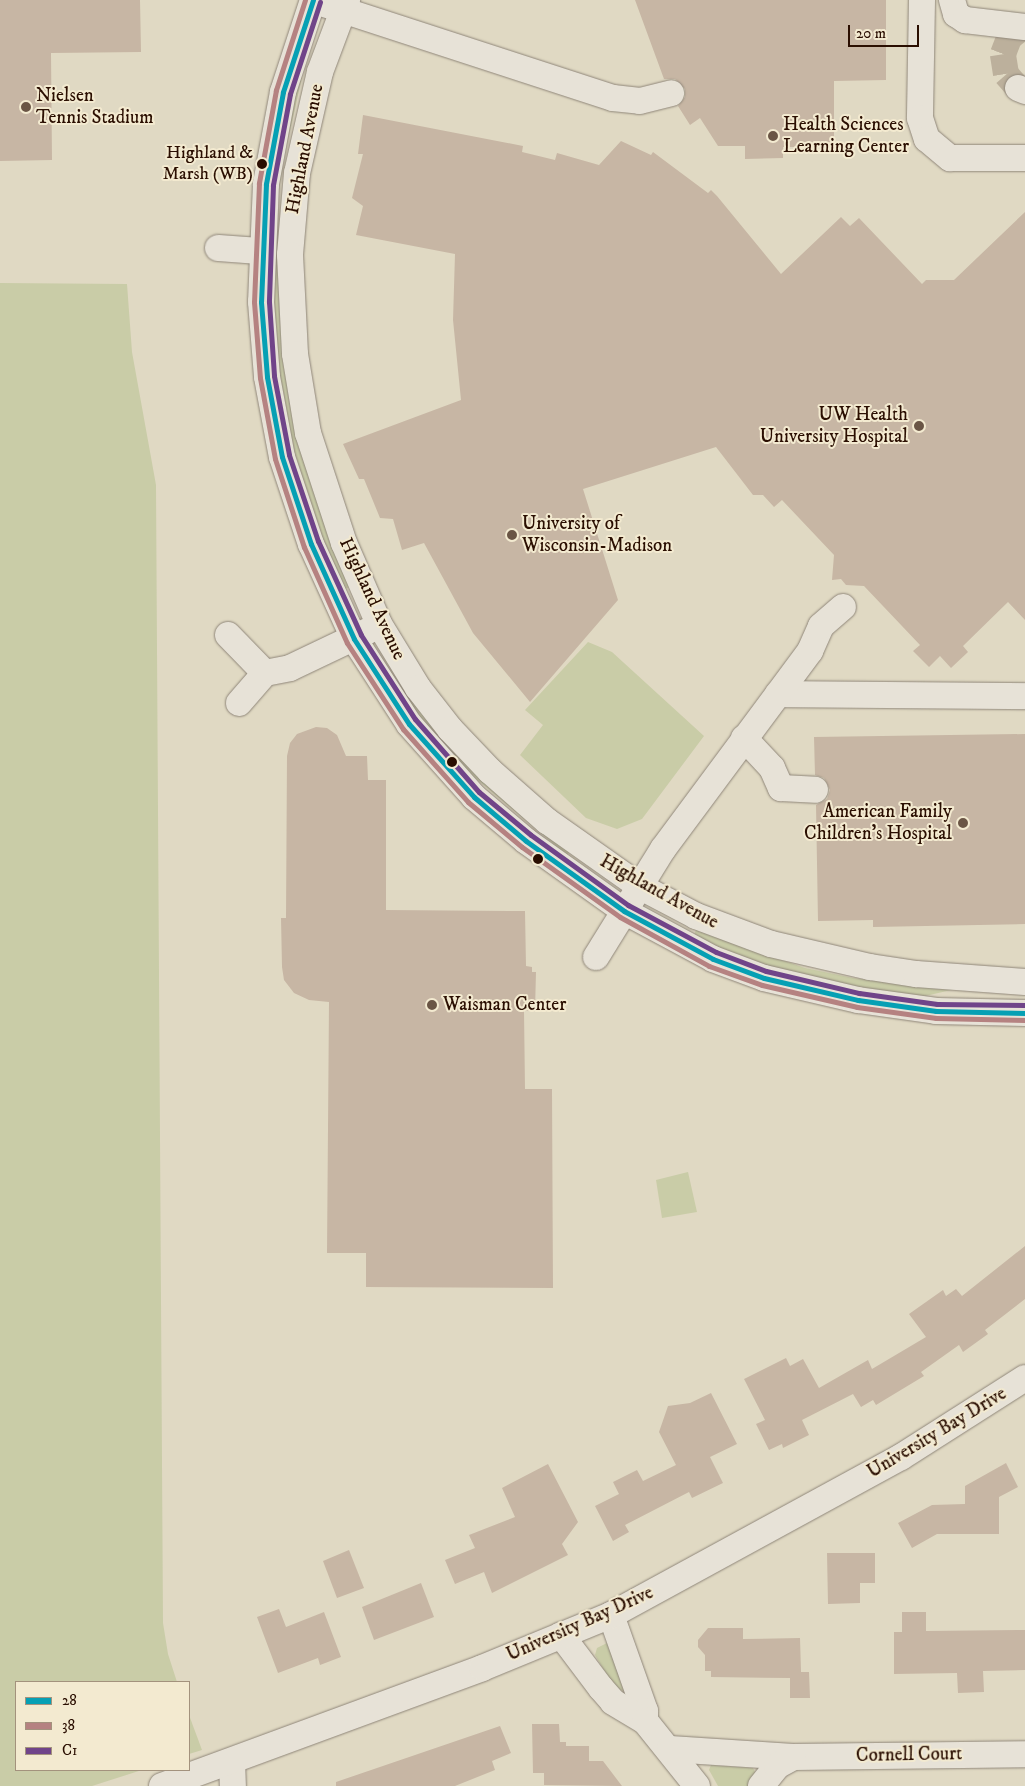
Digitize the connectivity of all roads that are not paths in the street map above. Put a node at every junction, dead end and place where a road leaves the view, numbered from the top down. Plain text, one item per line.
1 (312, 0) edge
2 (922, 0) edge
3 (952, 0) edge
4 (344, 5) edge
5 (1025, 13) edge
6 (984, 22) junction
7 (1025, 27) edge
8 (671, 93) dead end
9 (1025, 158) edge
10 (218, 248) dead end
11 (260, 251) junction
12 (843, 607) dead end
13 (379, 624) junction
14 (228, 635) dead end
15 (354, 639) junction
16 (265, 673) junction
17 (778, 694) junction
18 (1025, 696) edge
19 (239, 703) dead end
20 (744, 738) junction
21 (815, 790) dead end
22 (639, 886) junction
23 (624, 911) junction
24 (596, 957) dead end
25 (1025, 982) edge
26 (1025, 1013) edge
27 (1025, 1378) edge
28 (611, 1615) junction
29 (561, 1636) junction
30 (645, 1721) junction
31 (670, 1750) junction
32 (1025, 1754) edge
33 (793, 1757) junction
34 (232, 1773) edge
35 (162, 1786) edge
36 (697, 1786) edge
37 (761, 1786) edge

1 - 4 street
1 - 11 street, Highland Avenue
2 - 9 street
3 - 6 street
4 - 8 street
4 - 13 street, Highland Avenue
5 - 6 street
6 - 7 street
10 - 11 street
11 - 15 street, Highland Avenue
12 - 17 street
13 - 15 street
13 - 22 street, Highland Avenue
14 - 16 street
15 - 16 street
15 - 23 street, Highland Avenue
16 - 19 street
17 - 18 street
17 - 20 street
20 - 21 street
20 - 22 street
22 - 23 street
22 - 25 street, Highland Avenue
23 - 24 street
23 - 26 street, Highland Avenue
27 - 28 street, University Bay Drive
28 - 29 street, University Bay Drive
28 - 30 street
29 - 30 street
29 - 34 street, University Bay Drive
30 - 31 street
31 - 33 street, Cornell Court
31 - 36 street
32 - 33 street, Cornell Court
33 - 37 street
34 - 35 street, University Bay Drive

